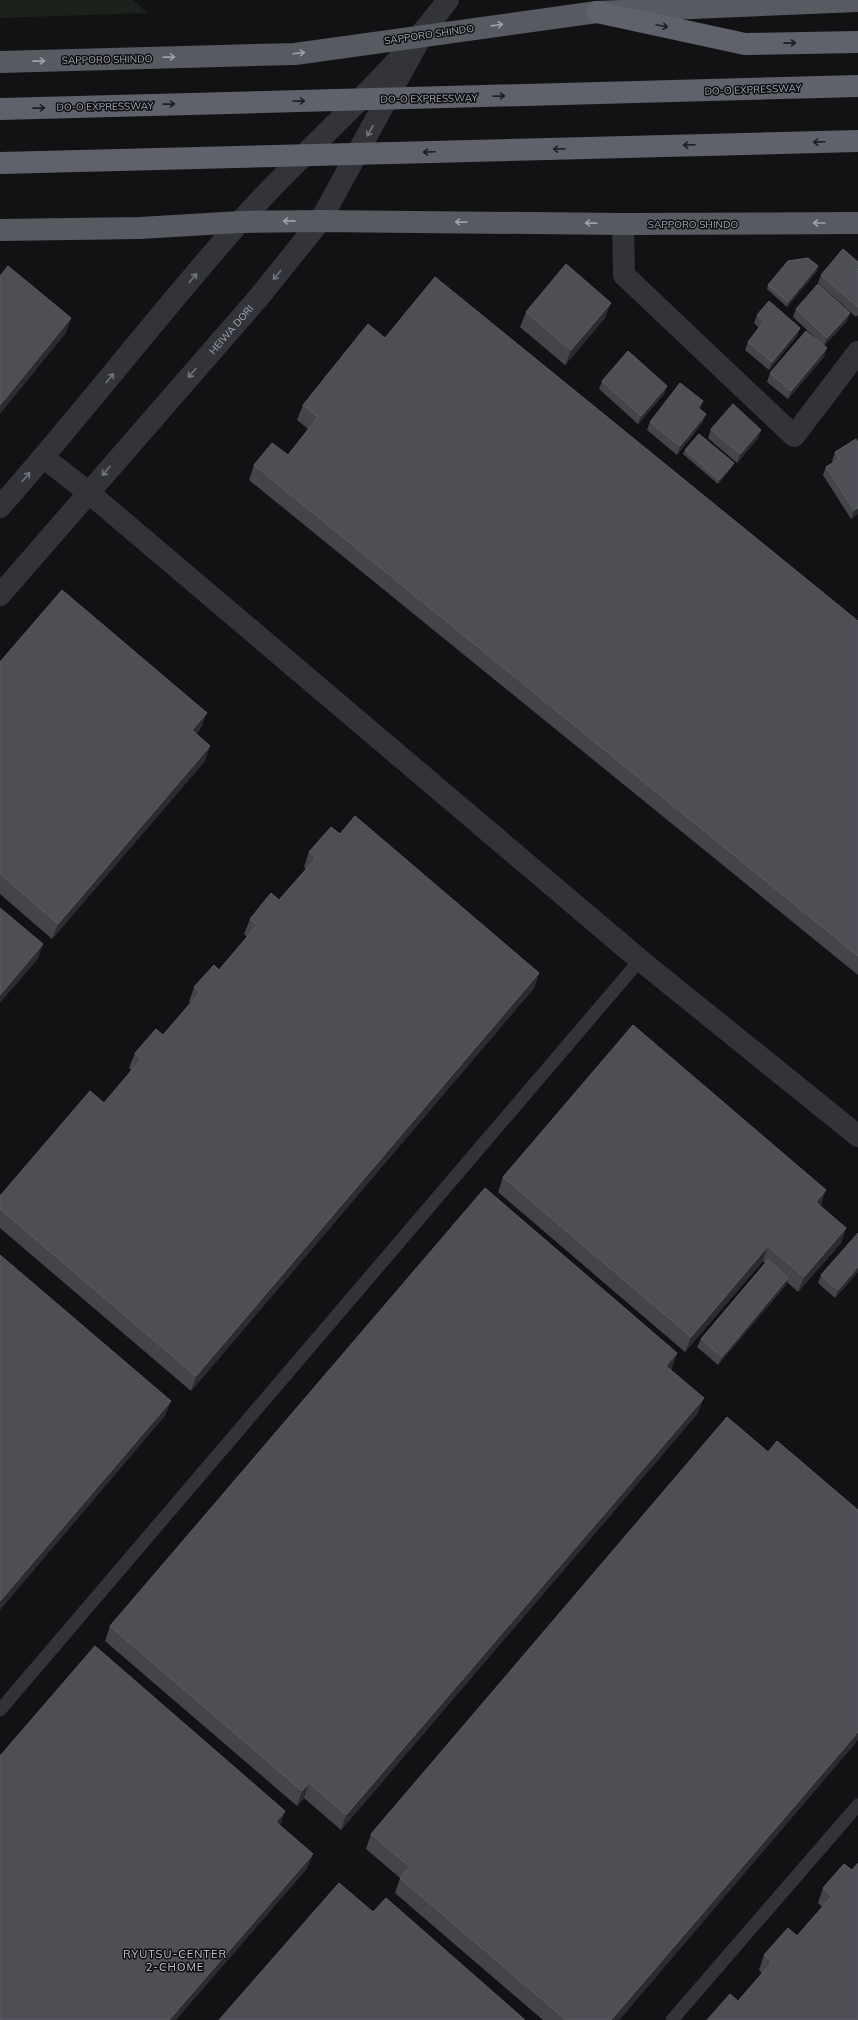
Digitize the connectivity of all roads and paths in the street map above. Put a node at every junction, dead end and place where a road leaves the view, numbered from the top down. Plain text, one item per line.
1 (448, 0) edge
2 (856, 1) edge
3 (597, 12) junction
4 (422, 35) junction
5 (858, 42) edge
6 (0, 62) edge
7 (858, 86) edge
8 (0, 109) edge
9 (858, 141) edge
10 (0, 163) edge
11 (320, 221) junction
12 (240, 222) junction
13 (858, 223) edge
14 (623, 224) junction
15 (0, 230) edge
16 (858, 352) edge
17 (43, 458) junction
18 (88, 492) junction
19 (0, 507) edge
20 (0, 595) edge
21 (640, 960) junction
22 (858, 1136) edge
23 (0, 1710) edge
24 (858, 1805) edge
25 (672, 2020) edge

1 - 4 street, HEIWA DORI
2 - 3 highway, SAPPORO SHINDO
4 -> 3 highway, SAPPORO SHINDO
3 -> 5 highway
6 -> 4 highway, SAPPORO SHINDO
4 -> 11 street, HEIWA DORI
4 - 12 street, HEIWA DORI
8 -> 7 highway, DO-O EXPRESSWAY, bridge
9 -> 10 highway, bridge
11 -> 12 highway, SAPPORO SHINDO
14 -> 11 highway, SAPPORO SHINDO
11 -> 18 street, HEIWA DORI
12 - 15 highway, SAPPORO SHINDO
17 -> 12 street, HEIWA DORI
13 -> 14 highway, SAPPORO SHINDO
14 - 16 street
17 - 18 street
19 -> 17 street, HEIWA DORI
18 - 20 street, HEIWA DORI
18 - 21 street
21 - 22 street
21 - 23 lane
24 - 25 lane

